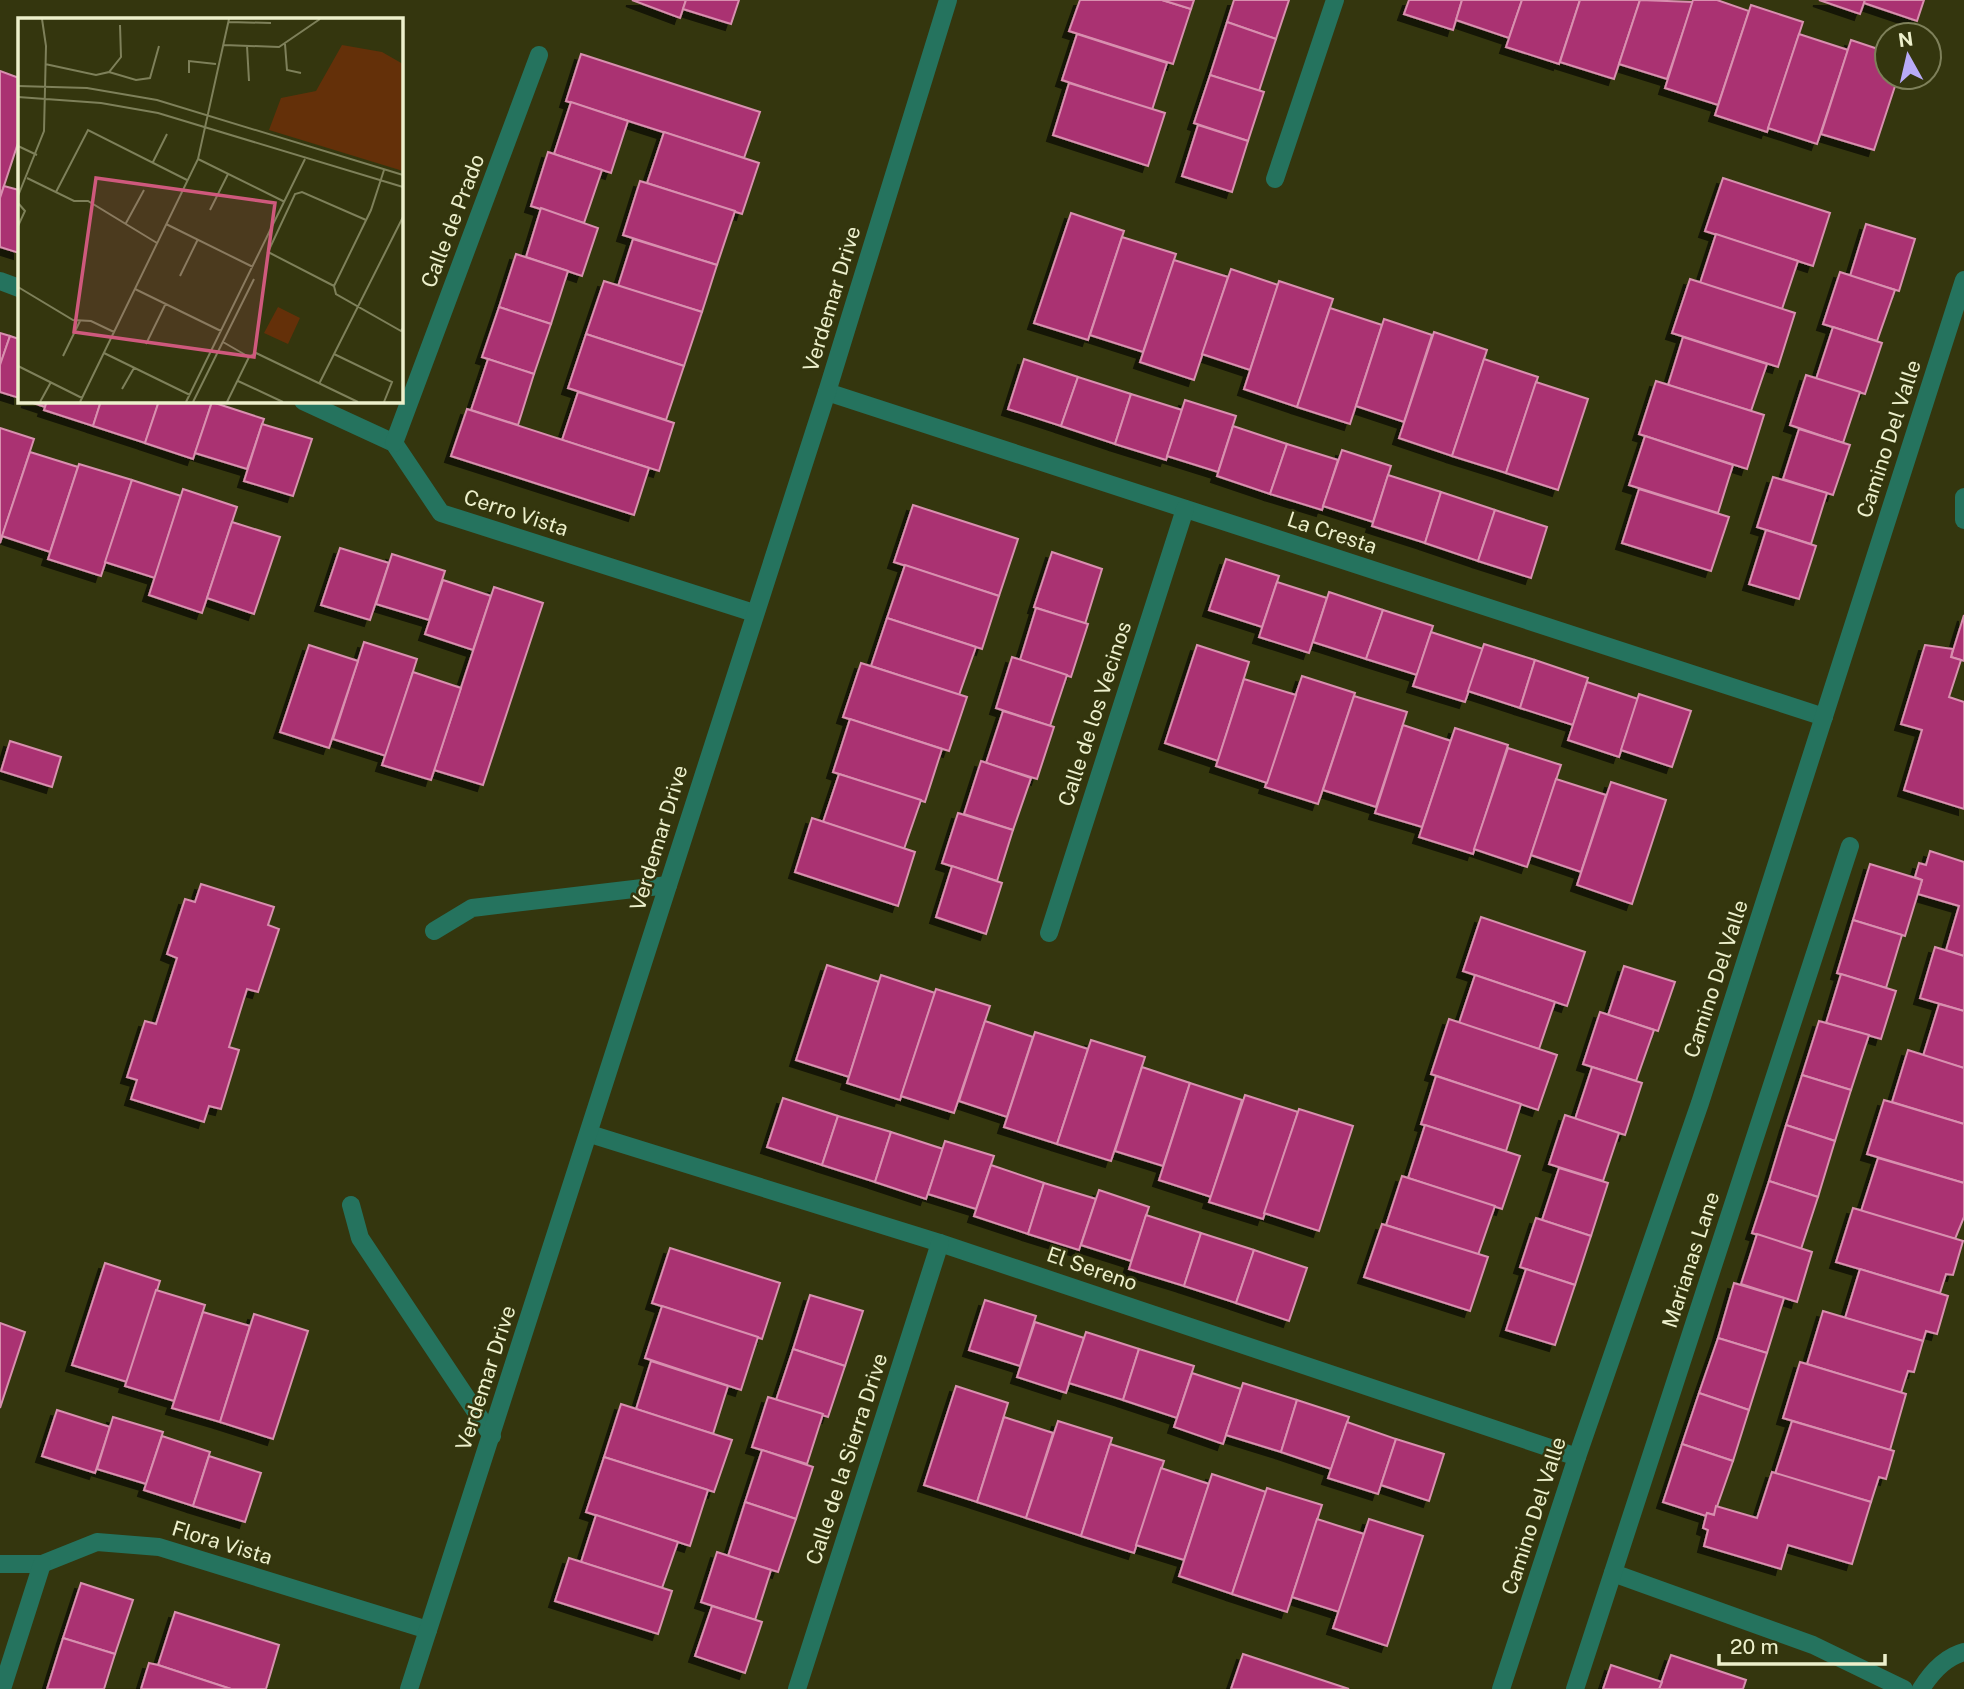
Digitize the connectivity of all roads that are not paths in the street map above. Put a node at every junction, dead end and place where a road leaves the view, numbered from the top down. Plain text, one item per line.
1 (948, 0) edge
2 (1335, 0) edge
3 (539, 55) dead end
4 (1275, 179) dead end
5 (1964, 280) edge
6 (0, 281) edge
7 (18, 288) edge
8 (827, 392) junction
9 (305, 402) edge
10 (394, 443) junction
11 (1964, 497) edge
12 (1185, 509) junction
13 (1964, 520) edge
14 (754, 613) junction
15 (1824, 717) junction
16 (1850, 846) dead end
17 (668, 885) junction
18 (434, 931) dead end
19 (1049, 933) dead end
20 (590, 1135) junction
21 (351, 1205) dead end
22 (940, 1242) junction
23 (492, 1436) junction
24 (1577, 1457) junction
25 (0, 1564) edge
26 (42, 1564) junction
27 (1613, 1573) junction
28 (428, 1630) junction
29 (1960, 1653) edge
30 (2, 1689) edge
31 (409, 1689) edge
32 (797, 1689) edge
33 (1501, 1689) edge
34 (1575, 1689) edge
35 (1903, 1689) edge
36 (1921, 1689) edge

1 - 8 street, Verdemar Drive
2 - 4 street
3 - 10 street, Calle de Prado
5 - 15 street, Camino Del Valle
6 - 7 street
8 - 12 street, La Cresta
8 - 14 street, Verdemar Drive
9 - 10 street
10 - 14 street, Cerro Vista
11 - 13 street
12 - 15 street, La Cresta
12 - 19 street, Calle de los Vecinos
14 - 17 street, Verdemar Drive
15 - 24 street, Camino Del Valle
16 - 27 street, Marianas Lane
17 - 18 street
17 - 20 street, Verdemar Drive
20 - 22 street, El Sereno
20 - 23 street, Verdemar Drive
21 - 23 street
22 - 24 street, El Sereno
22 - 32 street, Calle de la Sierra Drive
23 - 28 street, Verdemar Drive
24 - 33 street, Camino Del Valle
25 - 26 street, Flora Vista
26 - 28 street, Flora Vista
26 - 30 street
27 - 34 street, Marianas Lane
27 - 35 street
28 - 31 street, Verdemar Drive
29 - 36 street

